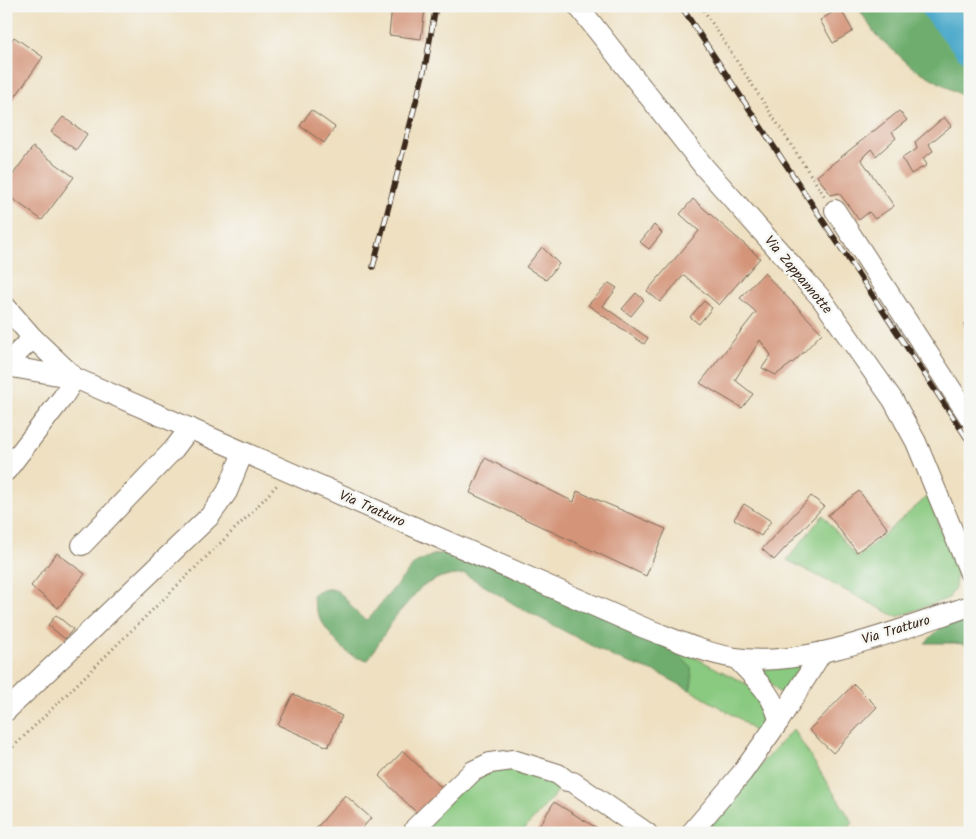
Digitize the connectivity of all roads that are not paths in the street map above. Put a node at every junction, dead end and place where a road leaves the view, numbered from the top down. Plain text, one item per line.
1 (578, 6) edge
2 (835, 210) road end
3 (6, 307) edge
4 (33, 338) junction
5 (6, 365) edge
6 (75, 378) junction
7 (970, 418) edge
8 (190, 428) junction
9 (243, 452) junction
10 (6, 471) edge
11 (82, 545) dead end
12 (970, 573) edge
13 (970, 606) edge
14 (822, 652) junction
15 (737, 659) junction
16 (6, 711) edge
17 (779, 721) junction
18 (416, 828) dead end
19 (647, 833) edge
20 (691, 833) edge

1 - 12 street, Via Zappannotte
2 - 7 street
3 - 4 street
4 - 5 street
4 - 6 street
5 - 6 street, Via Tratturo
6 - 8 street, Via Tratturo
6 - 10 street
8 - 9 street, Via Tratturo
8 - 11 street
9 - 15 street, Via Tratturo
9 - 16 street
13 - 14 street, Via Tratturo
14 - 15 street, Via Tratturo
14 - 17 street
15 - 17 street
17 - 20 street
18 - 19 street

